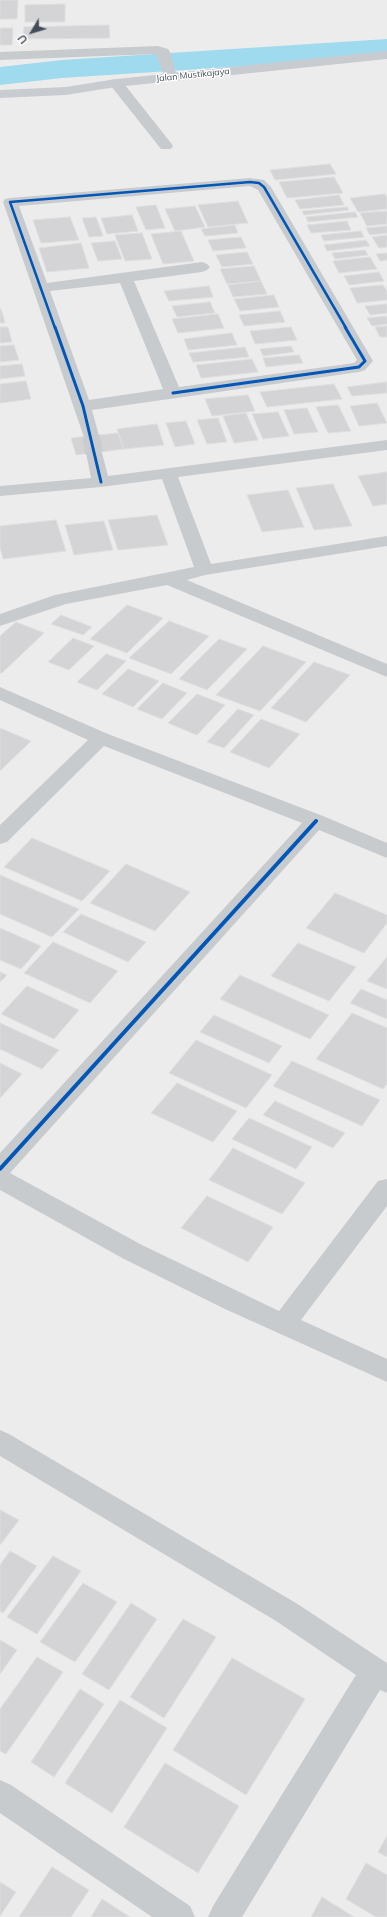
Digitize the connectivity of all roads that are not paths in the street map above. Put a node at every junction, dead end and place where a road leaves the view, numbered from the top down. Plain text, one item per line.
1 (387, 55) edge
2 (0, 56) edge
3 (171, 73) junction
4 (116, 83) junction
5 (0, 94) edge
6 (166, 146) dead end
7 (5, 203) edge
8 (202, 267) dead end
9 (125, 278) junction
10 (40, 288) junction
11 (173, 393) junction
12 (83, 406) junction
13 (91, 436) tunnel mouth
14 (387, 445) edge
15 (94, 453) tunnel mouth
16 (168, 472) junction
17 (101, 482) junction
18 (0, 491) edge
19 (387, 541) edge
20 (204, 570) junction
21 (169, 578) junction
22 (0, 620) edge
23 (387, 671) edge
24 (0, 693) edge
25 (101, 738) junction
26 (316, 821) junction
27 (0, 837) edge
28 (387, 851) edge
29 (0, 1169) edge
30 (0, 1179) edge
31 (387, 1188) edge
32 (284, 1324) junction
33 (387, 1371) edge
34 (0, 1442) edge
35 (381, 1675) edge
36 (0, 1795) edge
37 (179, 1917) edge
38 (224, 1917) edge

1 - 3 main road, Jalan Mustikajaya
2 - 3 street
3 - 4 main road, Jalan Mustikajaya
4 - 5 main road, Jalan Mustikajaya
4 - 6 street
7 - 10 street
7 - 11 street
8 - 9 street
9 - 10 street
9 - 11 street
10 - 12 street
11 - 12 street
12 - 13 street
14 - 16 street
15 - 17 street
16 - 17 street
16 - 20 street
17 - 18 street
19 - 20 street
20 - 21 street
21 - 22 street
21 - 23 street
24 - 25 street
25 - 26 street
25 - 27 street
26 - 28 street
26 - 29 street
30 - 32 street
31 - 32 street
32 - 33 street
34 - 35 street
35 - 38 street
36 - 37 street

